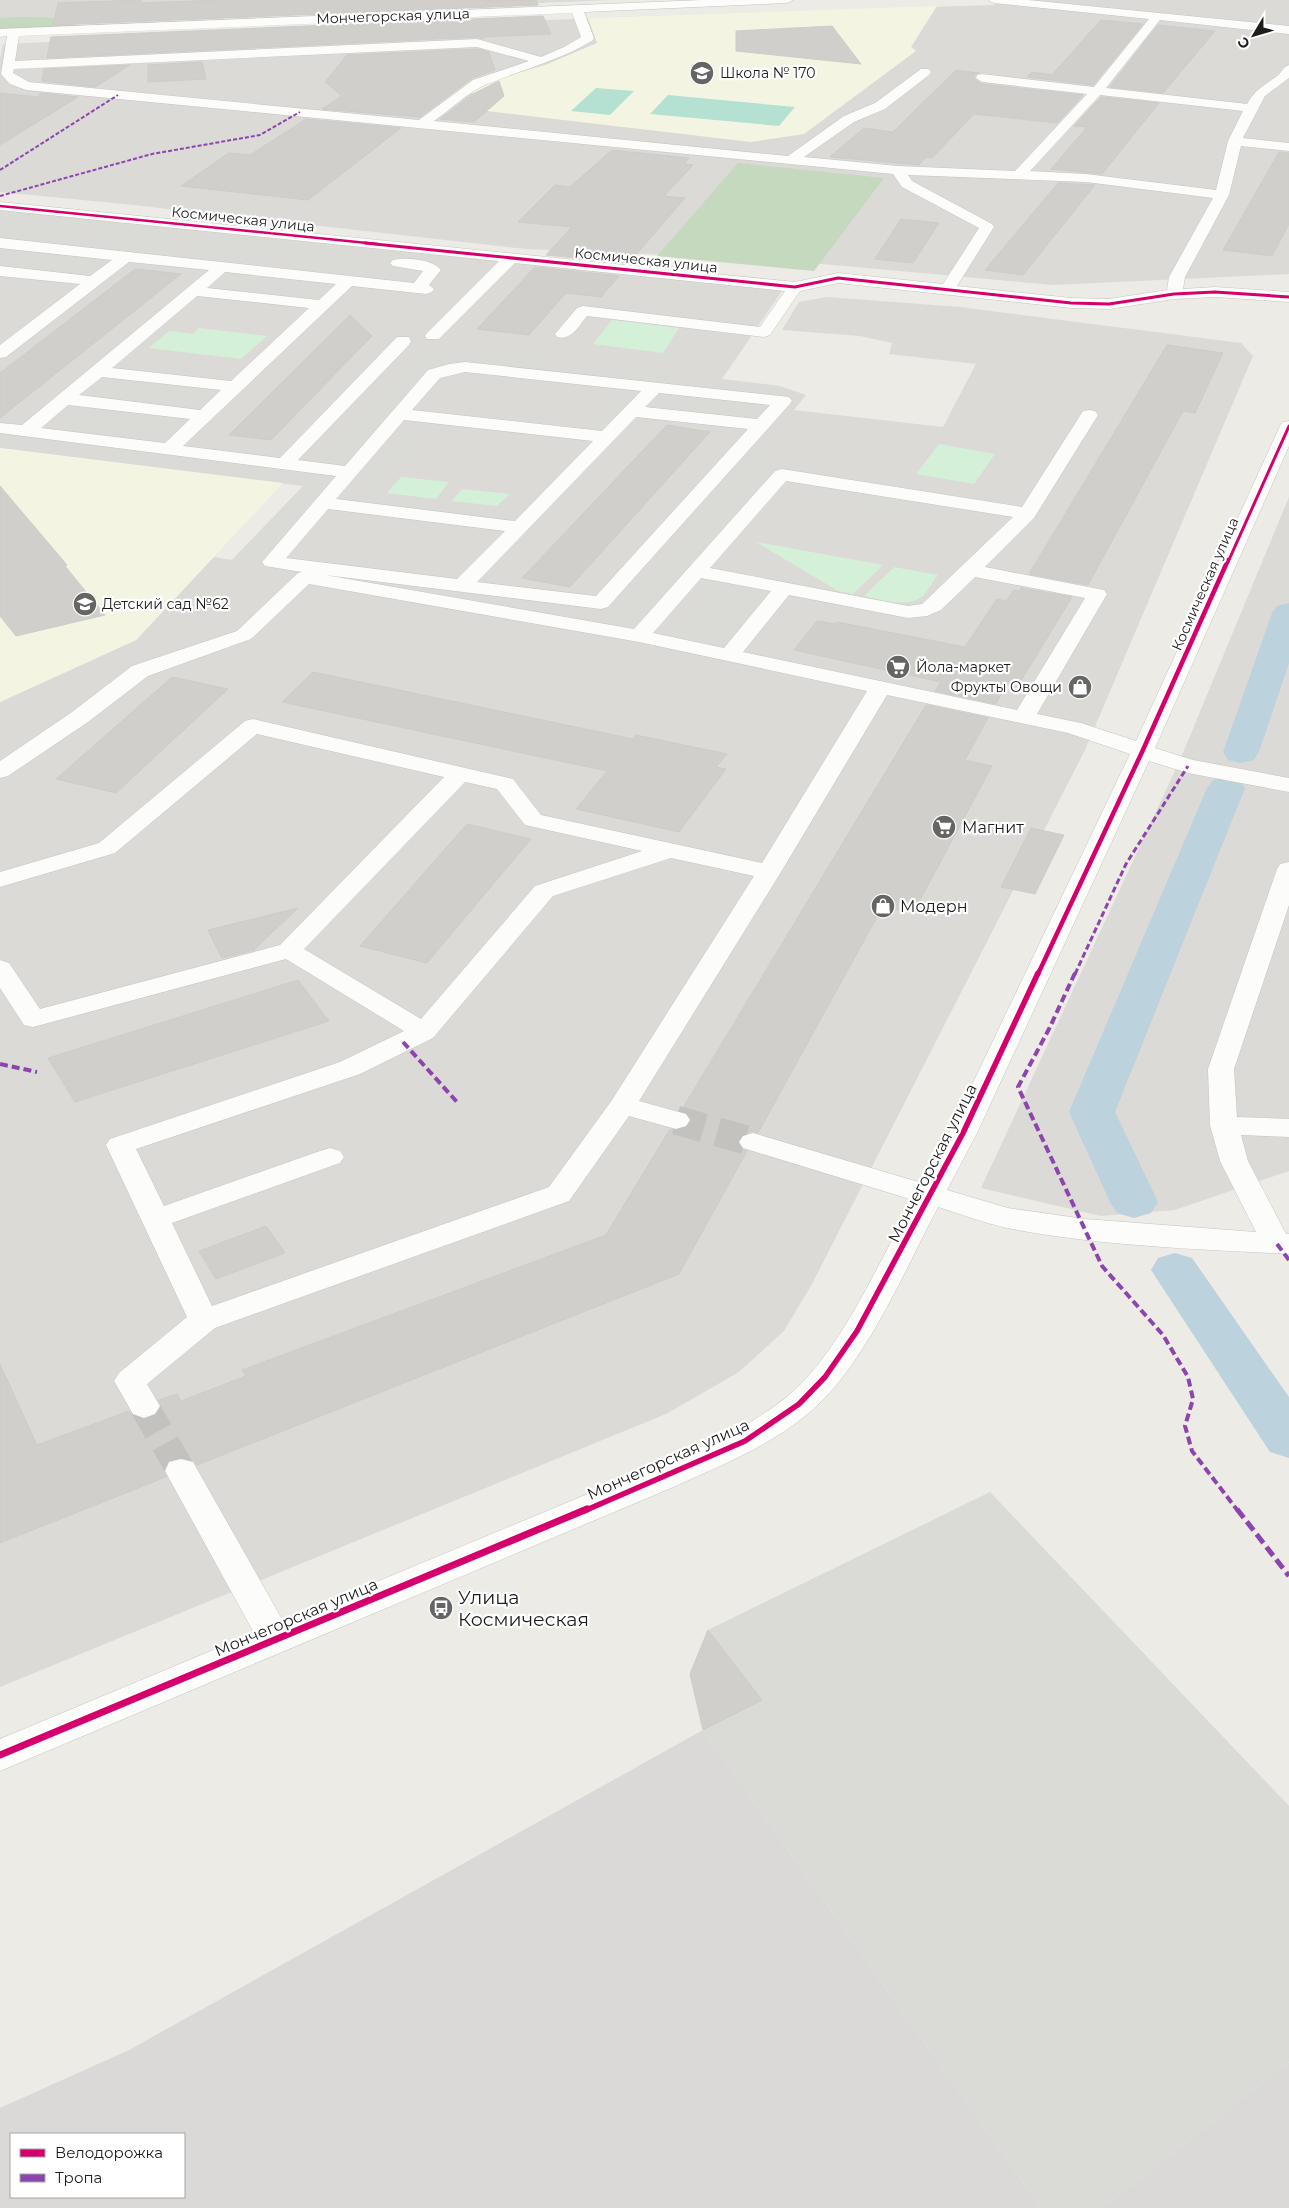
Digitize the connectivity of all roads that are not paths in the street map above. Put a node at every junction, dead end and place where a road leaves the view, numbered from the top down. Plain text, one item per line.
1 (787, 0) edge
2 (994, 0) edge
3 (717, 2) edge
4 (577, 9) junction
5 (1157, 18) junction
6 (1289, 30) edge
7 (15, 32) junction
8 (0, 33) edge
9 (542, 61) junction
10 (9, 65) junction
11 (1289, 69) edge
12 (925, 72) dead end
13 (982, 78) dead end
14 (1096, 92) junction
15 (1252, 108) junction
16 (422, 124) junction
17 (1235, 141) junction
18 (1289, 147) edge
19 (790, 160) junction
20 (898, 170) junction
21 (1020, 174) junction
22 (1222, 195) junction
23 (0, 206) edge
24 (1, 244) edge
25 (125, 257) junction
26 (511, 258) junction
27 (385, 262) dead end
28 (222, 267) junction
29 (0, 271) edge
30 (349, 280) junction
31 (93, 281) junction
32 (795, 287) junction
33 (947, 290) junction
34 (193, 291) junction
35 (1174, 294) junction
36 (1289, 297) edge
37 (323, 305) junction
38 (563, 334) dead end
39 (433, 336) dead end
40 (403, 341) dead end
41 (0, 353) edge
42 (98, 371) junction
43 (236, 387) junction
44 (654, 387) junction
45 (65, 399) junction
46 (632, 411) junction
47 (400, 414) junction
48 (1089, 415) dead end
49 (205, 416) junction
50 (761, 425) junction
51 (1289, 426) edge
52 (0, 428) edge
53 (25, 432) junction
54 (606, 437) junction
55 (169, 450) junction
56 (284, 464) junction
57 (350, 472) junction
58 (323, 503) junction
59 (1027, 514) junction
60 (519, 527) junction
61 (970, 570) junction
62 (696, 571) junction
63 (462, 586) junction
64 (784, 588) junction
65 (639, 636) junction
66 (729, 655) junction
67 (880, 688) junction
68 (1024, 717) junction
69 (1142, 752) junction
70 (0, 771) edge
71 (460, 773) junction
72 (1289, 785) edge
73 (668, 851) junction
74 (1289, 869) edge
75 (768, 872) junction
76 (0, 880) edge
77 (289, 950) junction
78 (0, 968) edge
79 (424, 1032) junction
80 (623, 1105) junction
81 (676, 1120) tunnel mouth
82 (1224, 1125) junction
83 (1289, 1128) edge
84 (753, 1142) tunnel mouth
85 (330, 1157) dead end
86 (931, 1195) junction
87 (155, 1219) junction
88 (1283, 1244) edge
89 (204, 1320) junction
90 (144, 1406) tunnel mouth
91 (181, 1471) tunnel mouth
92 (275, 1639) junction
93 (0, 1755) edge

1 - 3 street, Мончегорская улица
2 - 5 street
3 - 4 street, Мончегорская улица
4 - 7 street, Мончегорская улица
4 - 9 street
5 - 6 street
5 - 14 street
7 - 8 street, Мончегорская улица
7 - 10 street
9 - 10 street
9 - 16 street
10 - 16 street
11 - 15 street
12 - 19 street
13 - 14 street
14 - 15 street
14 - 21 street
15 - 17 street
16 - 19 street
17 - 18 street
17 - 22 street
19 - 20 street
20 - 21 street
20 - 33 street
21 - 22 street
22 - 35 street
23 - 26 street, Космическая улица
24 - 25 street
25 - 28 street
25 - 31 street
26 - 32 street, Космическая улица
26 - 39 street
27 - 30 street
28 - 30 street
28 - 34 street
29 - 31 street
30 - 37 street
31 - 41 street
32 - 33 street, Космическая улица
32 - 38 street
33 - 35 street, Космическая улица
34 - 37 street
34 - 42 street
35 - 36 street, Космическая улица
37 - 43 street
40 - 56 street
42 - 43 street
42 - 45 street
43 - 49 street
44 - 46 street
44 - 47 street
44 - 50 street
45 - 49 street
45 - 53 street
46 - 50 street
46 - 54 street
47 - 54 street
47 - 57 street
48 - 59 street
49 - 55 street
50 - 63 street
51 - 69 street, Космическая улица
52 - 53 street
53 - 55 street
54 - 60 street
55 - 56 street
56 - 57 street
57 - 58 street
58 - 60 street
58 - 63 street
59 - 61 street
59 - 62 street
60 - 63 street
61 - 64 street
61 - 68 street
62 - 64 street
62 - 65 street
64 - 66 street
65 - 66 street
65 - 70 street
66 - 67 street
67 - 68 street
67 - 75 street
68 - 69 street
69 - 72 street
69 - 86 street, Мончегорская улица
71 - 73 street
71 - 76 street
71 - 77 street
73 - 75 street
73 - 79 street
74 - 82 street
75 - 80 street
77 - 78 street
77 - 79 street
79 - 87 street
80 - 81 street
80 - 89 street
82 - 83 street
82 - 88 street
84 - 86 street
85 - 87 street
86 - 88 street
86 - 92 street, Мончегорская улица
87 - 89 street
89 - 90 street
91 - 92 street
92 - 93 street, Мончегорская улица

